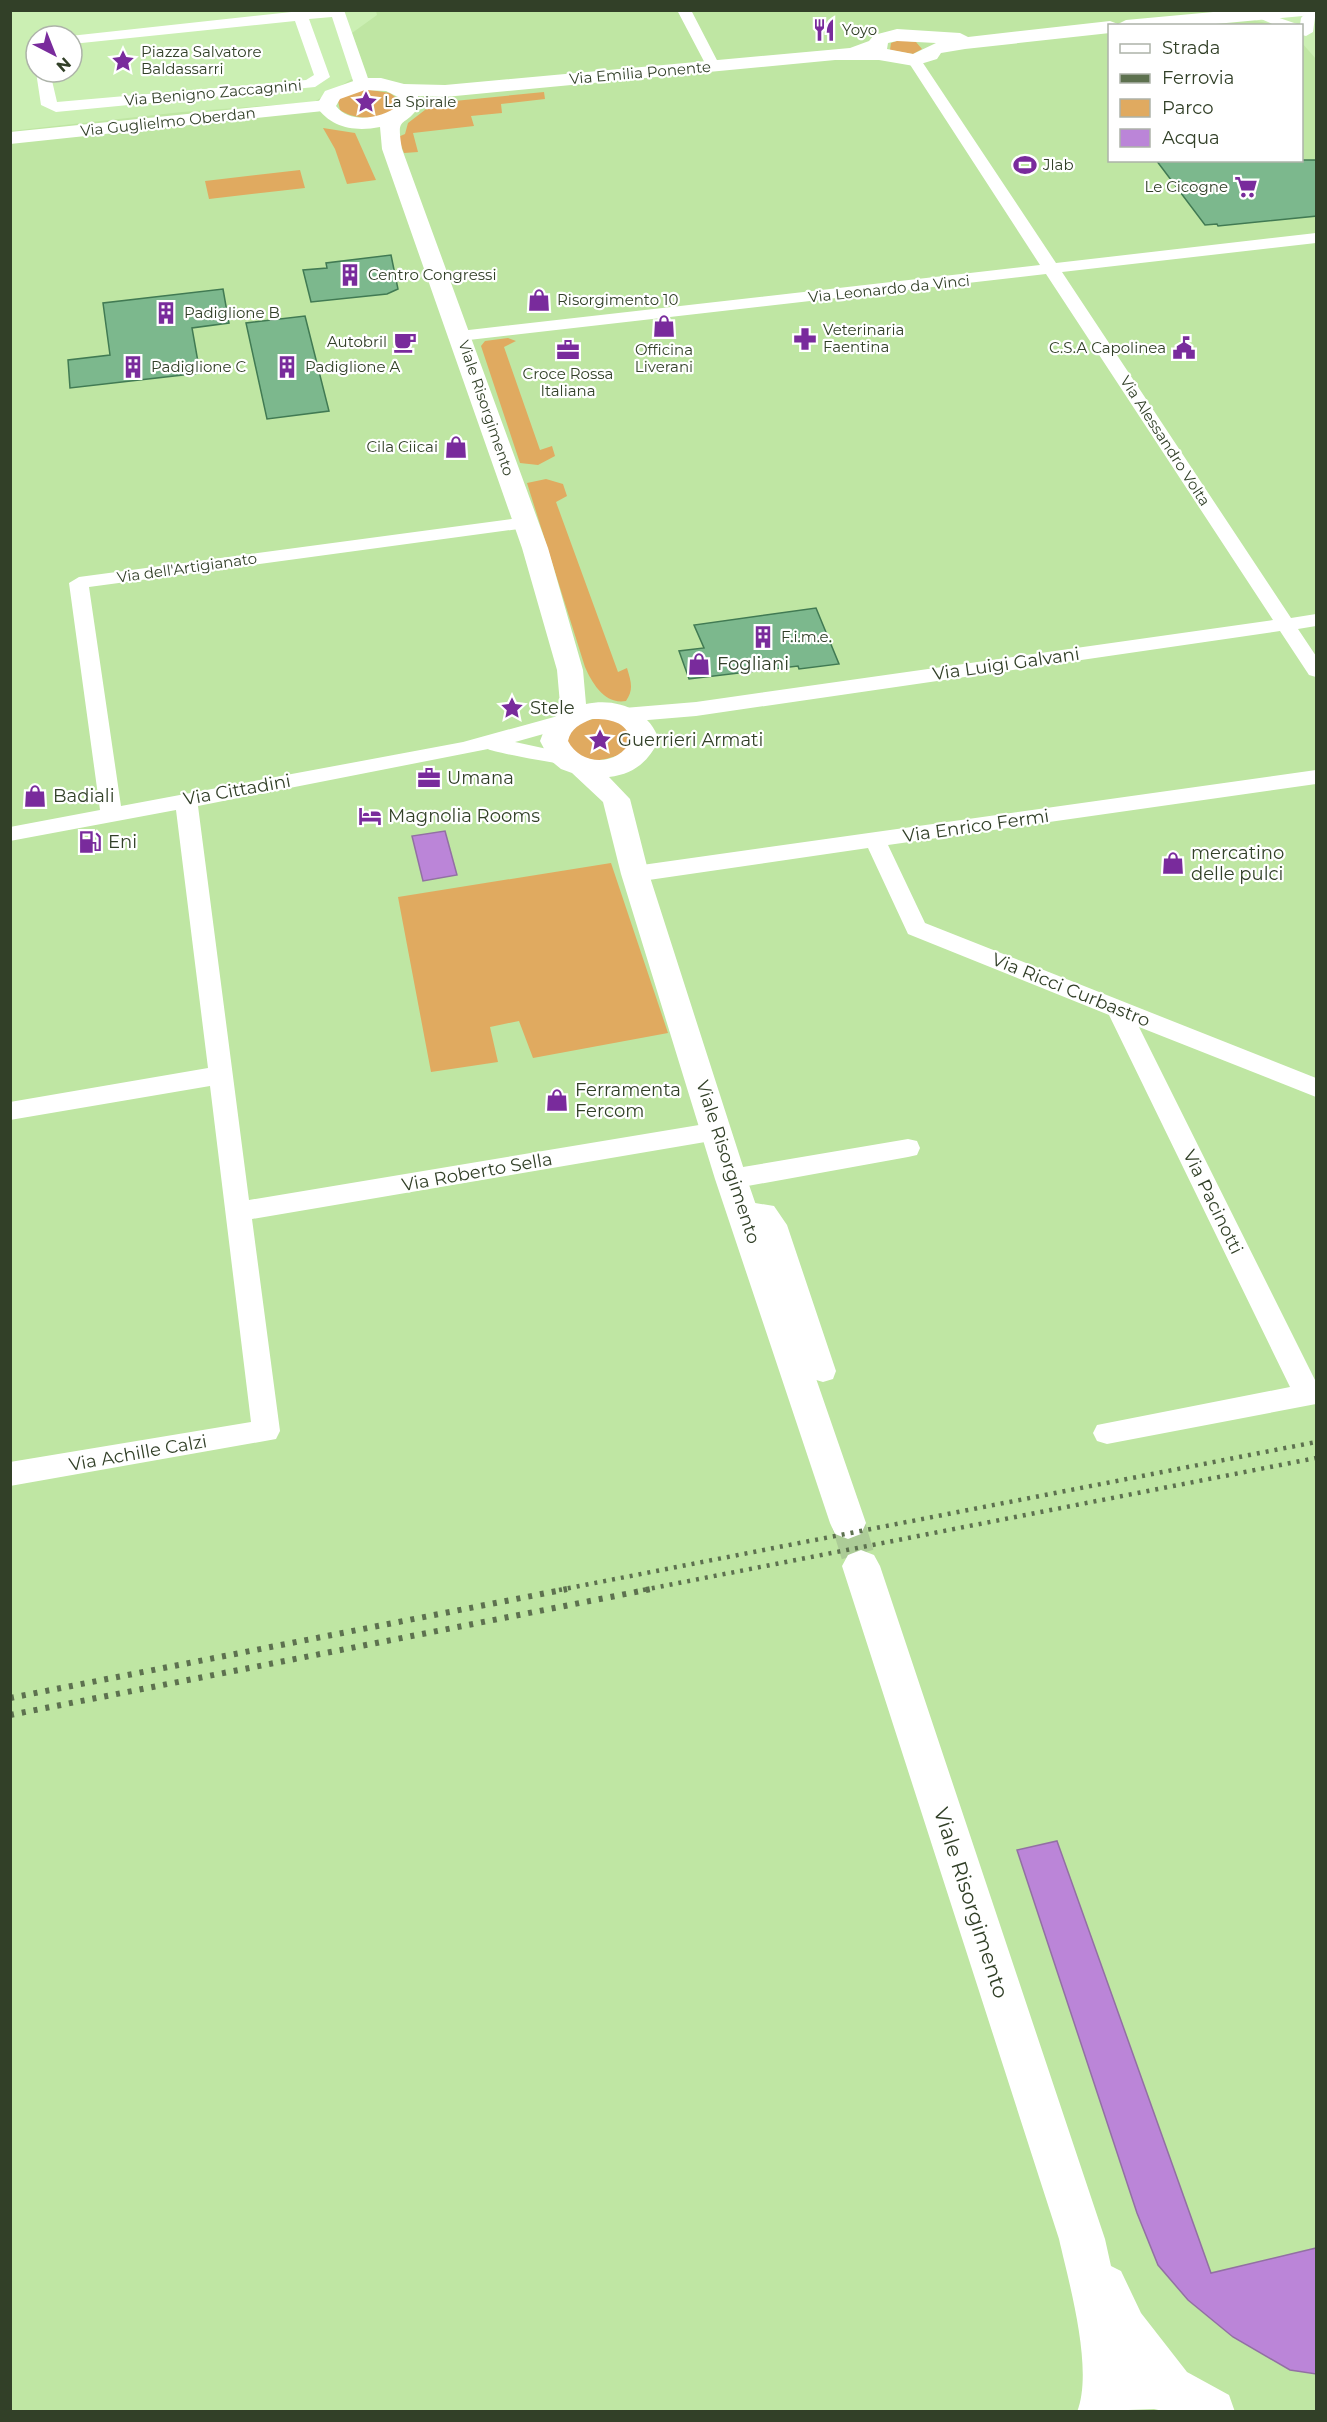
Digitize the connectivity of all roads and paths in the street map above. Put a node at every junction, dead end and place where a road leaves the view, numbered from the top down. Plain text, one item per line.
1 (684, 10) edge
2 (1303, 10) edge
3 (337, 11) edge
4 (1317, 11) edge
5 (1248, 13) edge
6 (301, 16) junction
7 (1145, 24) edge
8 (1284, 24) edge
9 (1303, 25) edge
10 (1108, 27) edge
11 (1303, 32) edge
12 (84, 39) edge
13 (924, 41) junction
14 (1317, 44) edge
15 (883, 45) junction
16 (914, 60) junction
17 (713, 66) junction
18 (45, 84) edge
19 (362, 84) junction
20 (406, 96) junction
21 (111, 102) junction
22 (326, 106) junction
23 (394, 117) junction
24 (171, 121) junction
25 (360, 122) junction
26 (10, 138) edge
27 (392, 149) junction
28 (1317, 238) edge
29 (1053, 270) junction
30 (460, 336) junction
31 (526, 523) junction
32 (1317, 620) edge
33 (1286, 624) junction
34 (570, 670) junction
35 (1317, 671) edge
36 (696, 709) junction
37 (618, 713) junction
38 (567, 720) junction
39 (464, 749) junction
40 (637, 754) junction
41 (575, 764) junction
42 (1317, 777) edge
43 (616, 799) junction
44 (186, 800) junction
45 (111, 813) junction
46 (10, 834) edge
47 (875, 840) junction
48 (635, 874) junction
49 (1119, 1010) junction
50 (221, 1075) junction
51 (1317, 1088) edge
52 (10, 1111) edge
53 (717, 1131) junction
54 (908, 1148) dead end
55 (730, 1179) junction
56 (743, 1211) junction
57 (238, 1212) junction
58 (823, 1371) dead end
59 (1312, 1394) edge
60 (1107, 1433) dead end
61 (10, 1474) edge
62 (848, 1523) tunnel mouth
63 (861, 1566) tunnel mouth
64 (1082, 2240) junction
65 (1169, 2386) junction
66 (1102, 2408) edge
67 (1212, 2412) edge

1 - 17 street
2 - 5 main road
3 - 6 street
3 - 19 street
4 - 9 street
5 - 7 main road
5 - 8 street
6 - 12 street
6 - 21 street, Via Benigno Zaccagnini
10 - 13 main road, Via Emilia Ponente
11 - 14 street
13 - 15 main road, Via Emilia Ponente
13 - 16 main road, Via Emilia Ponente
15 - 16 main road, Via Emilia Ponente
15 - 17 main road, Via Emilia Ponente
16 - 29 street, Via Alessandro Volta
17 - 20 main road, Via Emilia Ponente
18 - 21 street, Via Benigno Zaccagnini
19 - 20 main road
19 - 22 main road
20 - 23 main road
21 - 24 street, Via Benigno Zaccagnini
22 - 24 main road, Via Guglielmo Oberdan
22 - 25 main road
23 - 25 main road
23 - 27 main road, Viale Risorgimento
24 - 26 main road, Via Guglielmo Oberdan
25 - 27 main road, Viale Risorgimento
27 - 30 main road, Viale Risorgimento
28 - 29 street, Via Leonardo da Vinci
29 - 30 street, Via Leonardo da Vinci
29 - 33 street, Via Alessandro Volta
30 - 31 main road, Viale Risorgimento
31 - 34 main road, Viale Risorgimento
31 - 45 street, Via dell'Artigianato
32 - 33 street, Via Luigi Galvani
33 - 35 street, Via Alessandro Volta
33 - 36 street, Via Luigi Galvani
34 - 37 main road, Viale Risorgimento
34 - 38 main road, Viale Risorgimento
36 - 37 street, Via Luigi Galvani
36 - 40 street, Via Luigi Galvani
37 - 38 main road
37 - 40 main road
38 - 39 street, Via Cittadini
38 - 41 main road
39 - 41 street, Via Cittadini
39 - 44 street, Via Cittadini
40 - 41 main road
40 - 43 main road
41 - 43 main road
42 - 47 street, Via Enrico Fermi
43 - 48 main road, Viale Risorgimento
44 - 45 street, Via Cittadini
44 - 50 street
45 - 46 street, Via Cittadini
47 - 48 street, Via Enrico Fermi
47 - 49 street, Via Ricci Curbastro
48 - 53 main road, Viale Risorgimento
49 - 51 street, Via Ricci Curbastro
49 - 59 street, Via Pacinotti
50 - 52 street
50 - 57 street
53 - 55 main road, Viale Risorgimento
53 - 57 street, Via Roberto Sella
54 - 55 street
55 - 56 main road, Viale Risorgimento
56 - 58 street
56 - 62 main road, Viale Risorgimento
57 - 61 street, Via Achille Calzi
59 - 60 street, Via Pacinotti
63 - 64 main road, Viale Risorgimento
64 - 65 main road, Viale Risorgimento
64 - 66 main road, Viale Risorgimento
65 - 66 main road, Viale Risorgimento
65 - 67 main road, Viale Risorgimento

